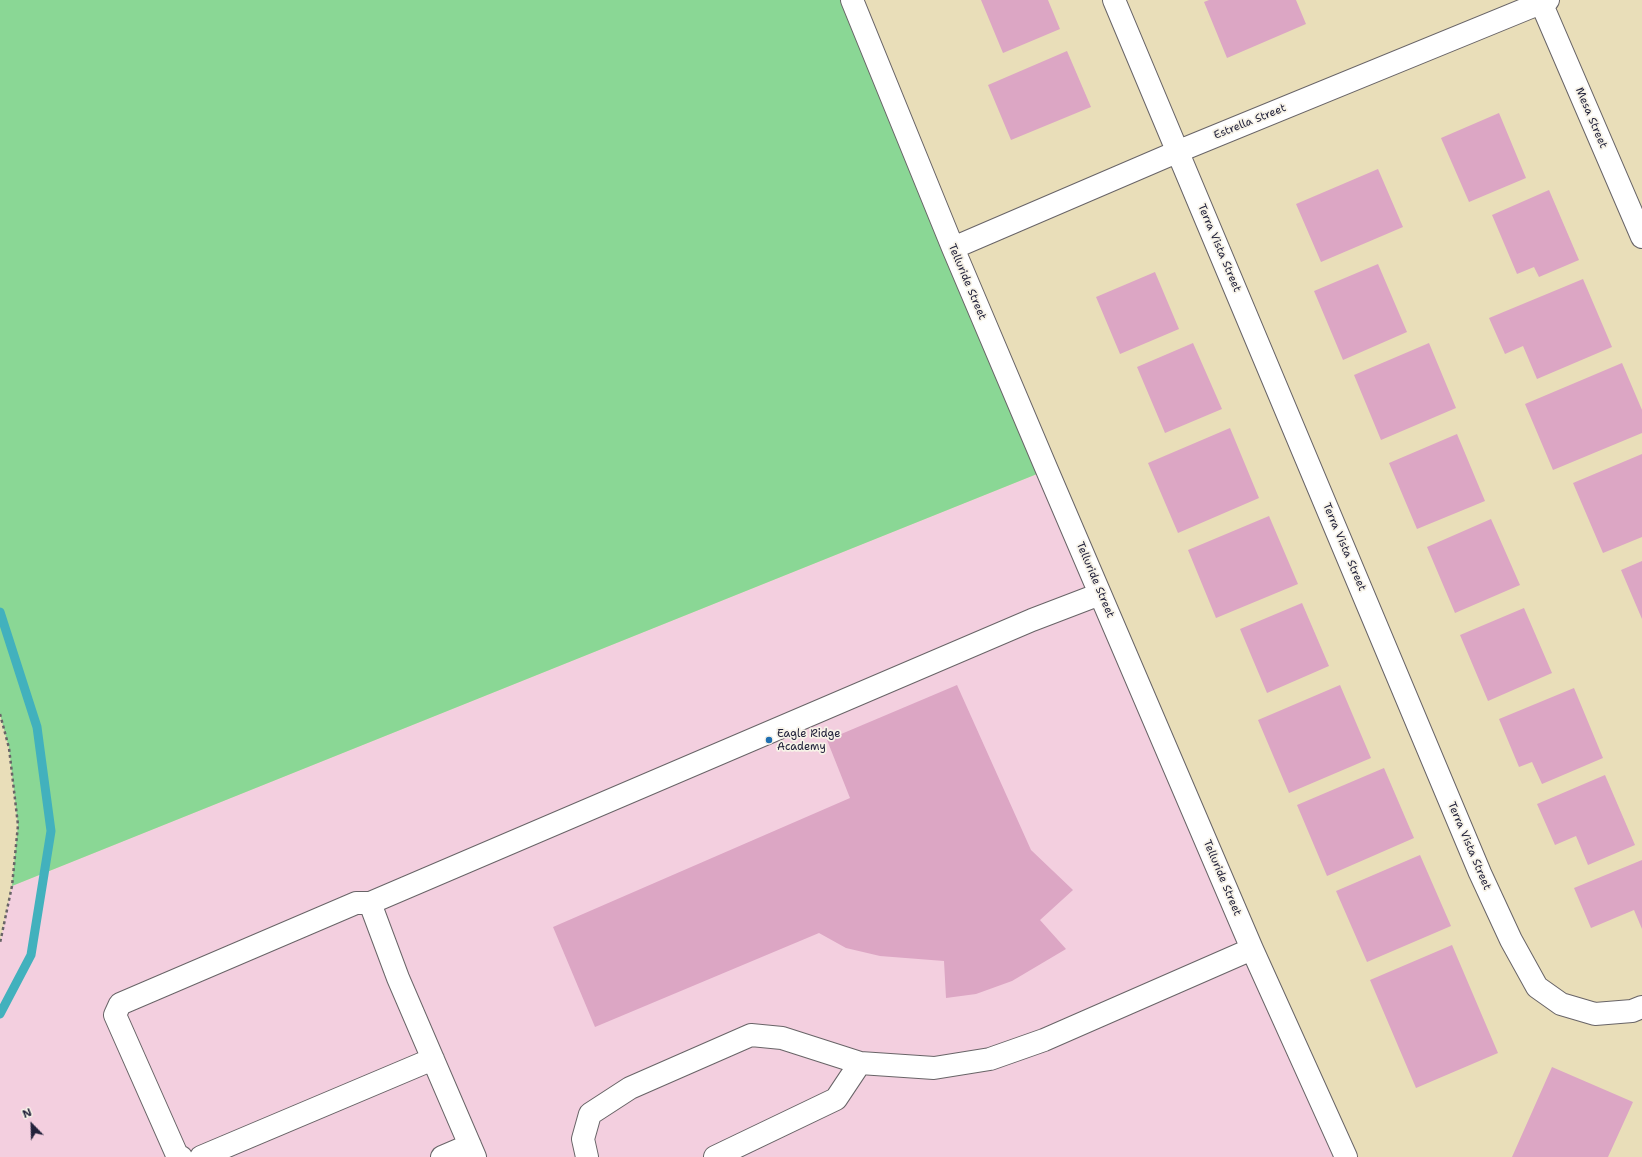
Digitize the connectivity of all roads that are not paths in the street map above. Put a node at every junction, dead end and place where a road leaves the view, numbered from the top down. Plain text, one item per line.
1 (852, 0) edge
2 (1114, 0) edge
3 (1543, 1) edge
4 (1179, 151) junction
5 (1642, 237) edge
6 (953, 248) junction
7 (1100, 594) junction
8 (370, 903) junction
9 (1252, 949) junction
10 (1642, 1007) edge
11 (433, 1059) junction
12 (860, 1063) junction
13 (472, 1151) edge
14 (181, 1157) edge
15 (201, 1157) edge
16 (442, 1157) edge
17 (587, 1157) edge
18 (715, 1157) edge
19 (1346, 1157) edge

1 - 6 street, Telluride Street
2 - 4 street, Terra Vista Street
3 - 4 street, Estrella Street
3 - 5 street, Mesa Street
4 - 6 street, Estrella Street
4 - 10 street, Terra Vista Street
6 - 7 street, Telluride Street
7 - 8 street
7 - 9 street, Telluride Street
8 - 11 street
8 - 14 street
9 - 12 street
9 - 19 street, Telluride Street
11 - 13 street
11 - 15 street
12 - 17 street
12 - 18 street
13 - 16 street

